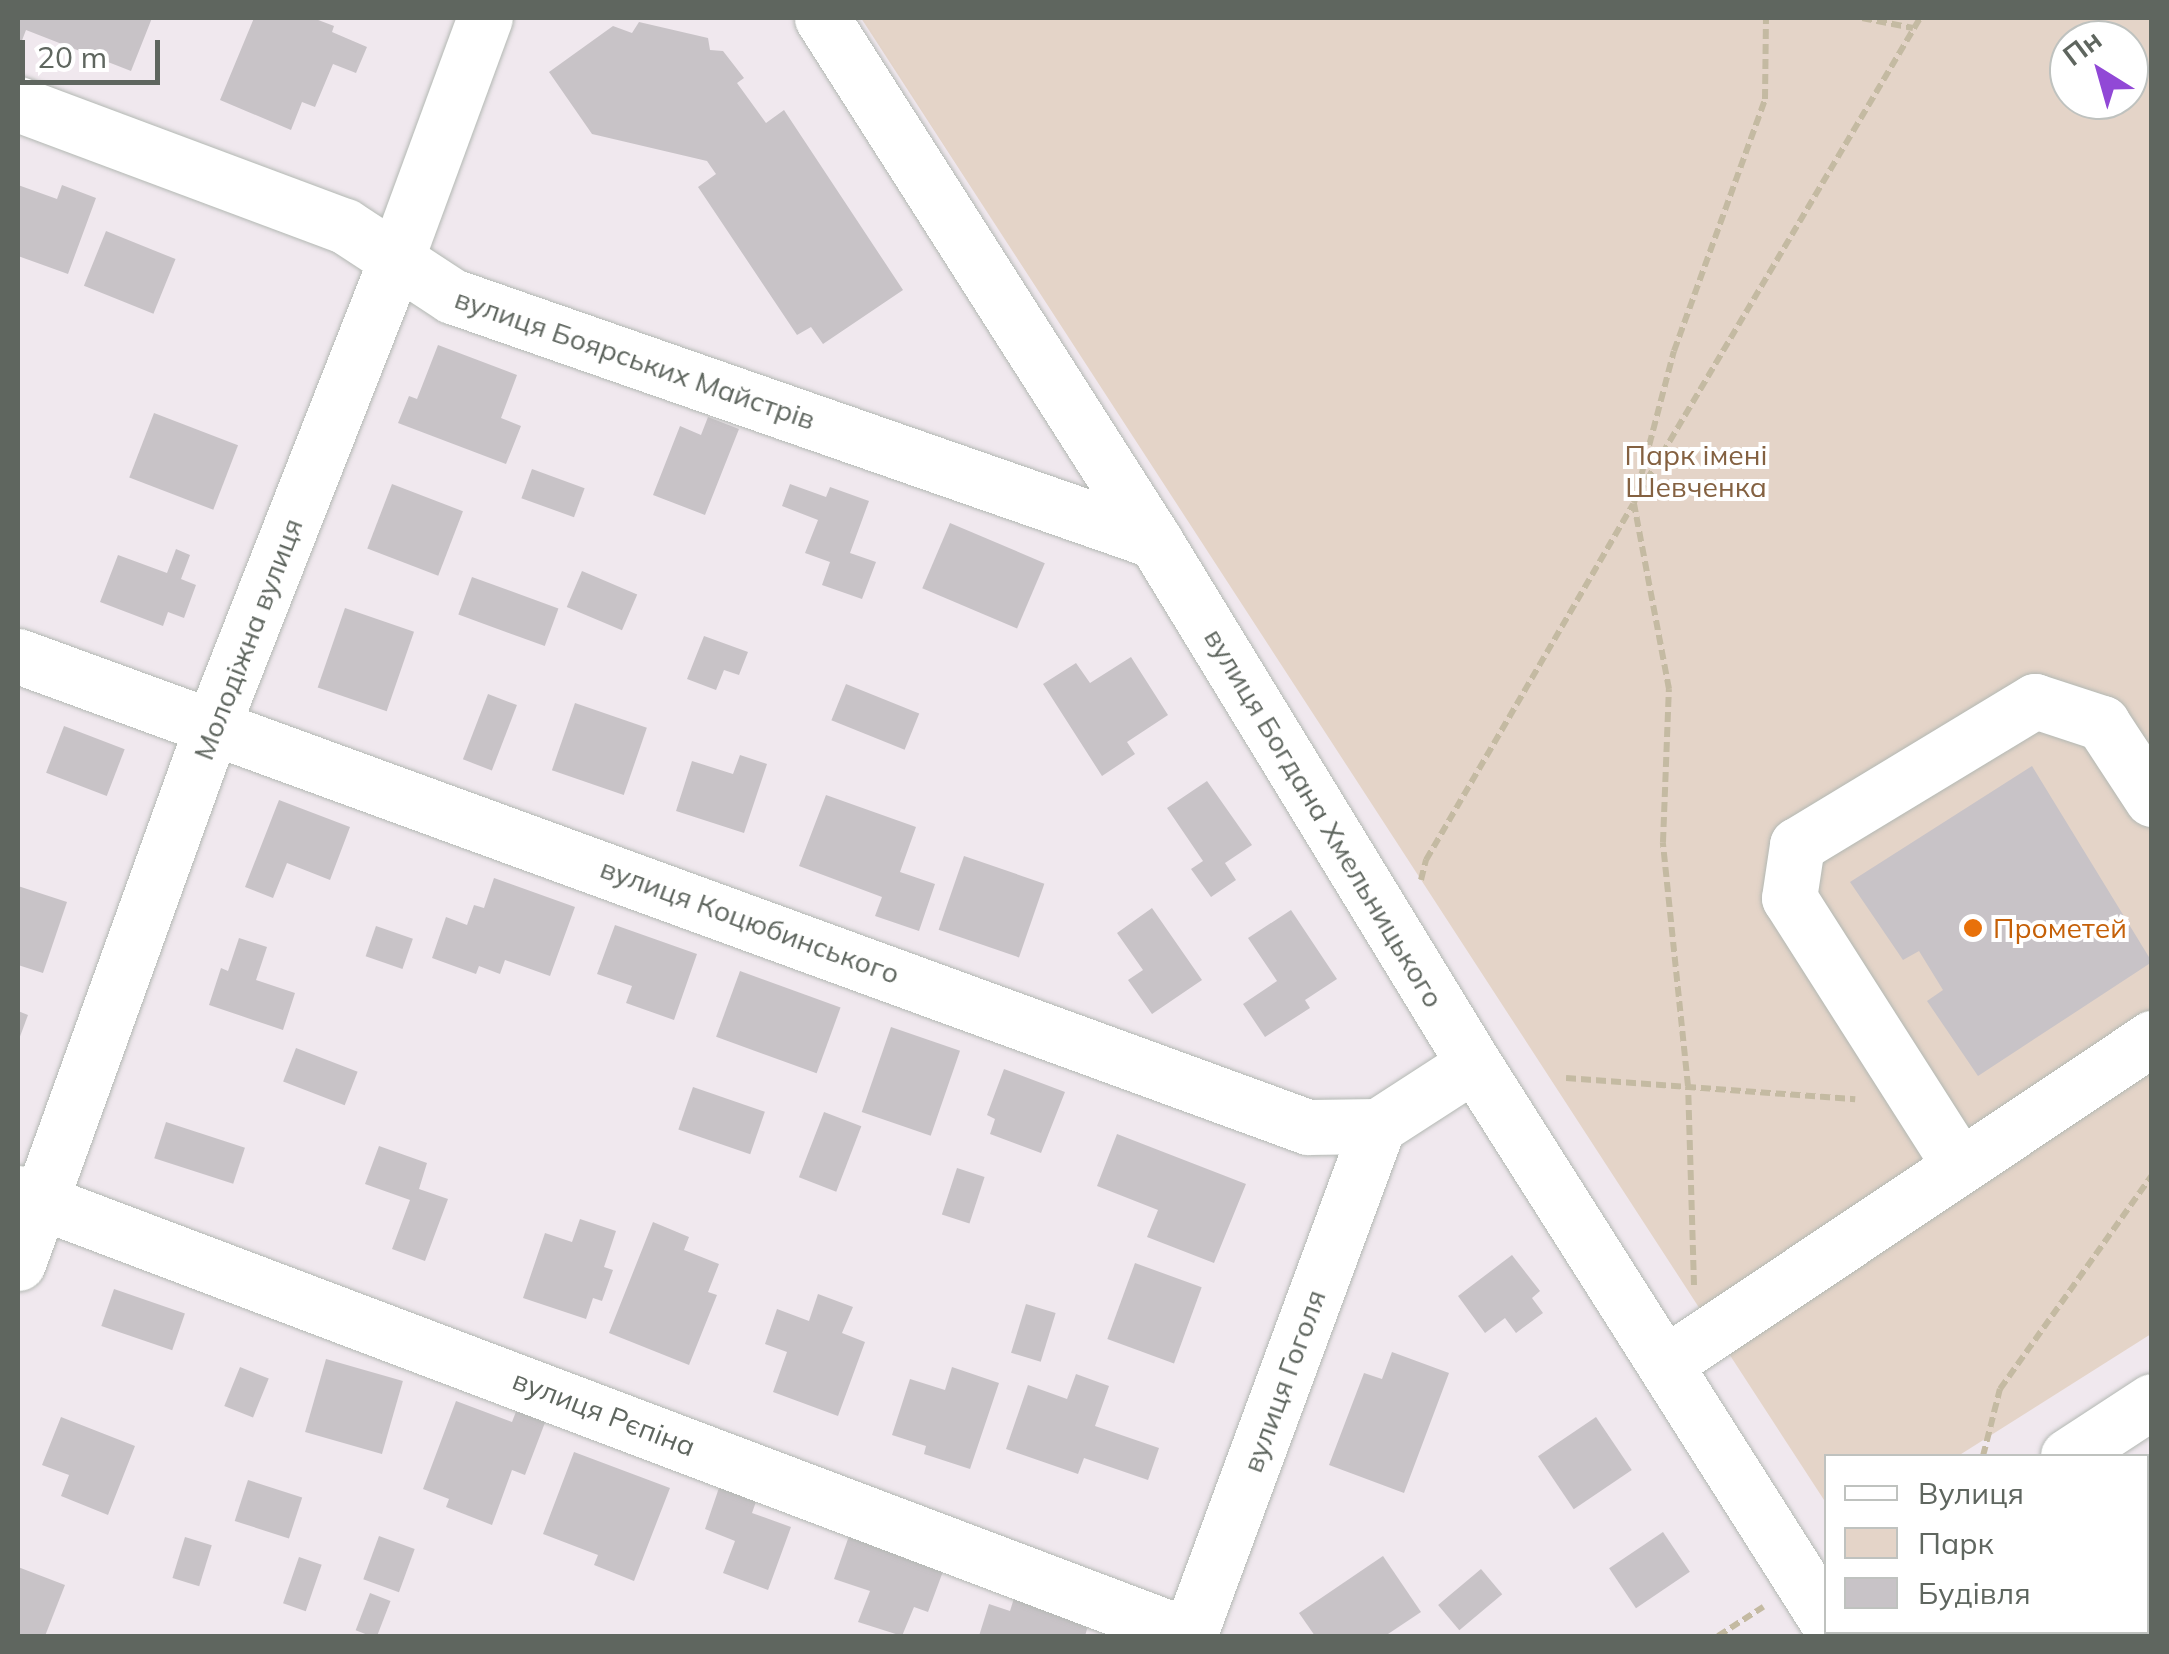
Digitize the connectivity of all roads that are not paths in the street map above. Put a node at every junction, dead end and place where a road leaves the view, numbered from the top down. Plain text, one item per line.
1 (485, 18) edge
2 (822, 18) edge
3 (18, 104) edge
4 (396, 262) junction
5 (1155, 541) junction
6 (18, 656) edge
7 (213, 724) junction
8 (2152, 799) edge
9 (2152, 1038) edge
10 (1474, 1064) junction
11 (1378, 1126) junction
12 (1960, 1166) junction
13 (29, 1196) edge
14 (18, 1263) edge
15 (1666, 1363) junction
16 (2152, 1402) edge
17 (2071, 1454) edge
18 (1824, 1618) edge
19 (1189, 1636) edge

1 - 4 street, Молодіжна вулиця
2 - 5 street, вулиця Богдана Хмельницького
3 - 4 street, вулиця Боярських Майстрів
4 - 5 street, вулиця Боярських Майстрів
4 - 7 street, Молодіжна вулиця
5 - 10 street, вулиця Богдана Хмельницького
6 - 7 street, вулиця Коцюбинського
7 - 11 street, вулиця Коцюбинського
7 - 13 street, Молодіжна вулиця
8 - 12 street
9 - 12 street
10 - 11 street
10 - 15 street, вулиця Богдана Хмельницького
11 - 19 street, вулиця Гоголя
12 - 15 street
13 - 14 street, Молодіжна вулиця
13 - 19 street, вулиця Рєпіна
15 - 18 street, вулиця Богдана Хмельницького
16 - 17 street

